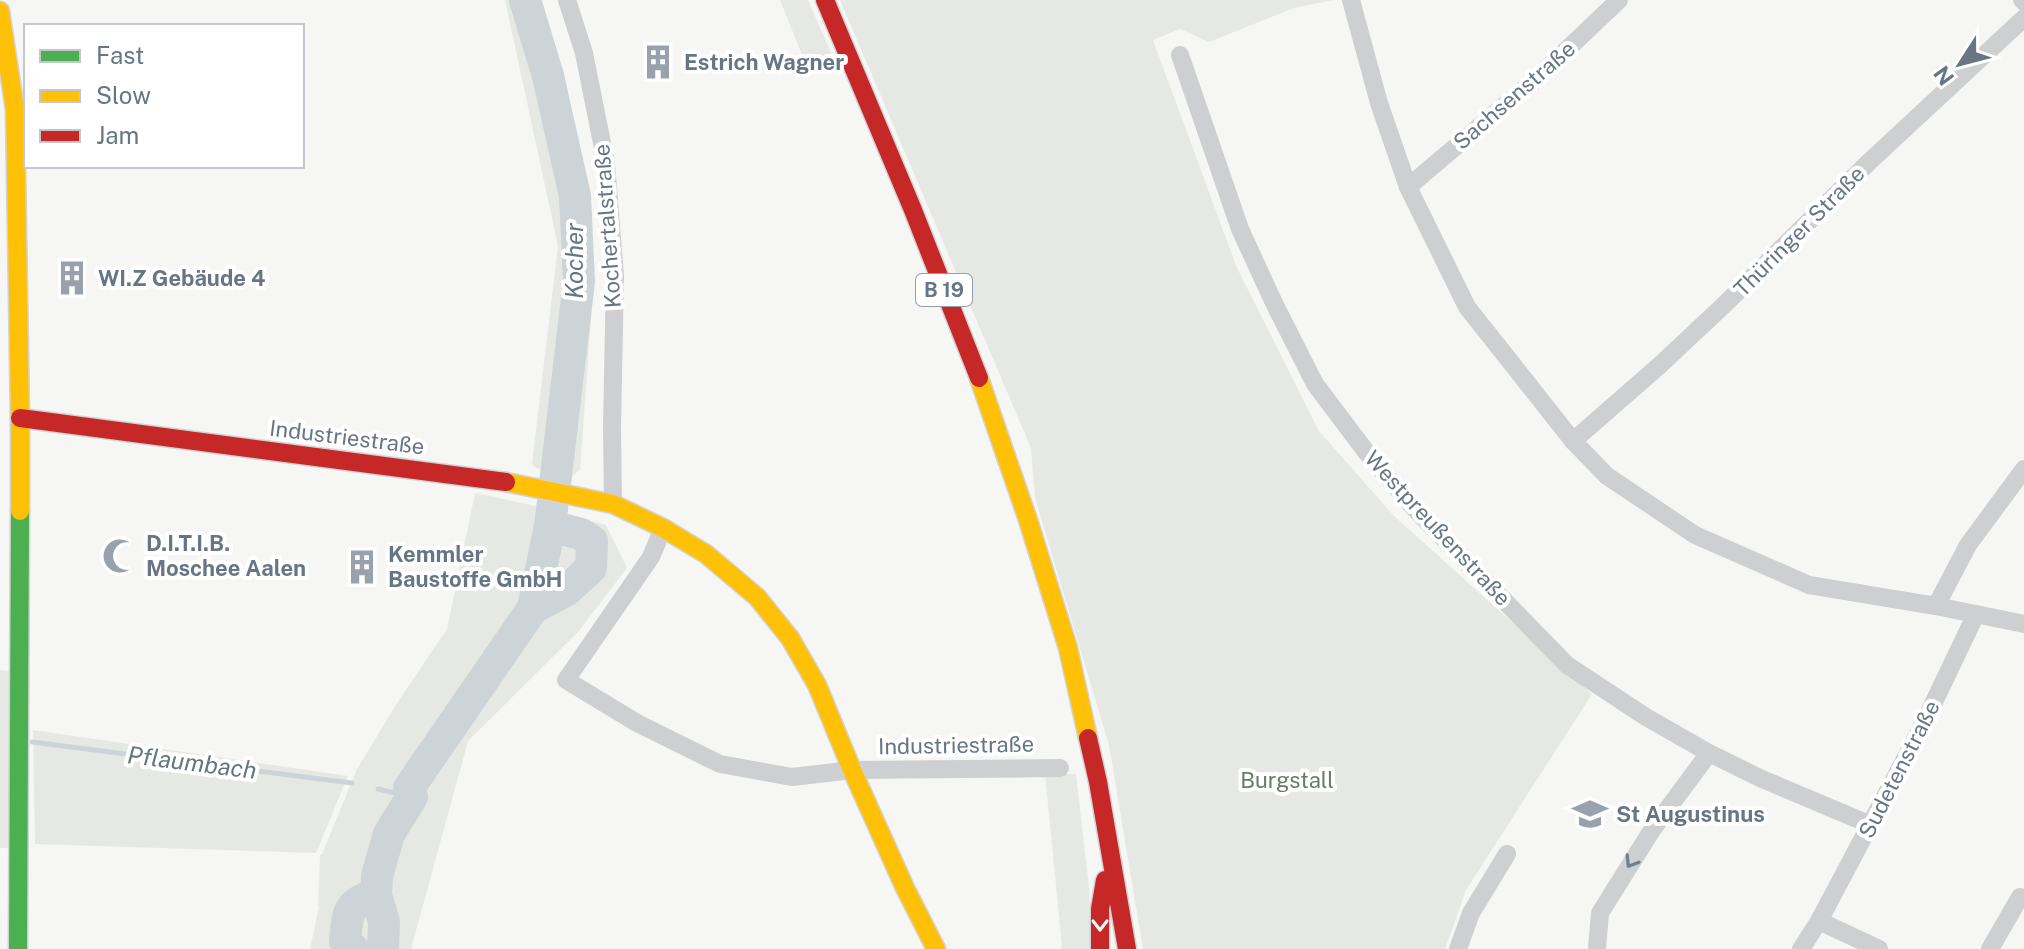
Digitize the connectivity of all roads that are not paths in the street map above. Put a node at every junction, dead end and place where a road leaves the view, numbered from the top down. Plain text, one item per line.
1 (567, 0) edge
2 (825, 0) edge
3 (1351, 0) edge
4 (1619, 0) edge
5 (0, 11) edge
6 (2024, 18) edge
7 (1180, 55) dead end
8 (1408, 187) junction
9 (20, 418) junction
10 (1573, 441) junction
11 (2024, 469) edge
12 (613, 504) junction
13 (663, 528) junction
14 (1936, 606) junction
15 (1976, 614) junction
16 (2024, 624) edge
17 (1709, 753) junction
18 (1060, 768) dead end
19 (852, 770) junction
20 (1871, 825) junction
21 (1110, 845) junction
22 (1507, 854) dead end
23 (2020, 897) dead end
24 (1819, 921) junction
25 (18, 949) edge
26 (936, 949) edge
27 (1100, 949) edge
28 (1127, 949) edge
29 (1458, 949) edge
30 (1597, 949) edge
31 (1801, 949) edge
32 (1879, 949) edge
33 (1990, 949) edge

1 - 12 street, Kochertalstraße
2 - 21 main road, B 19
3 - 8 street
4 - 8 street, Sachsenstraße
5 - 9 main road
6 - 10 street, Thüringer Straße
7 - 17 street, Westpreußenstraße
8 - 10 street
9 - 12 main road, Industriestraße
9 - 25 main road
10 - 14 street
11 - 14 street
12 - 13 main road, Industriestraße
13 - 19 main road, Industriestraße
13 - 19 street, Industriestraße
14 - 15 street
15 - 16 street
15 - 20 street, Sudetenstraße
17 - 20 street, Westpreußenstraße
17 -> 30 street
18 - 19 street, Industriestraße
19 - 26 main road, Industriestraße
20 - 24 street, Sudetenstraße
21 -> 27 main road
21 - 28 main road, B 19
22 - 29 street
23 - 33 street
24 - 31 street, Sudetenstraße
24 - 32 street

